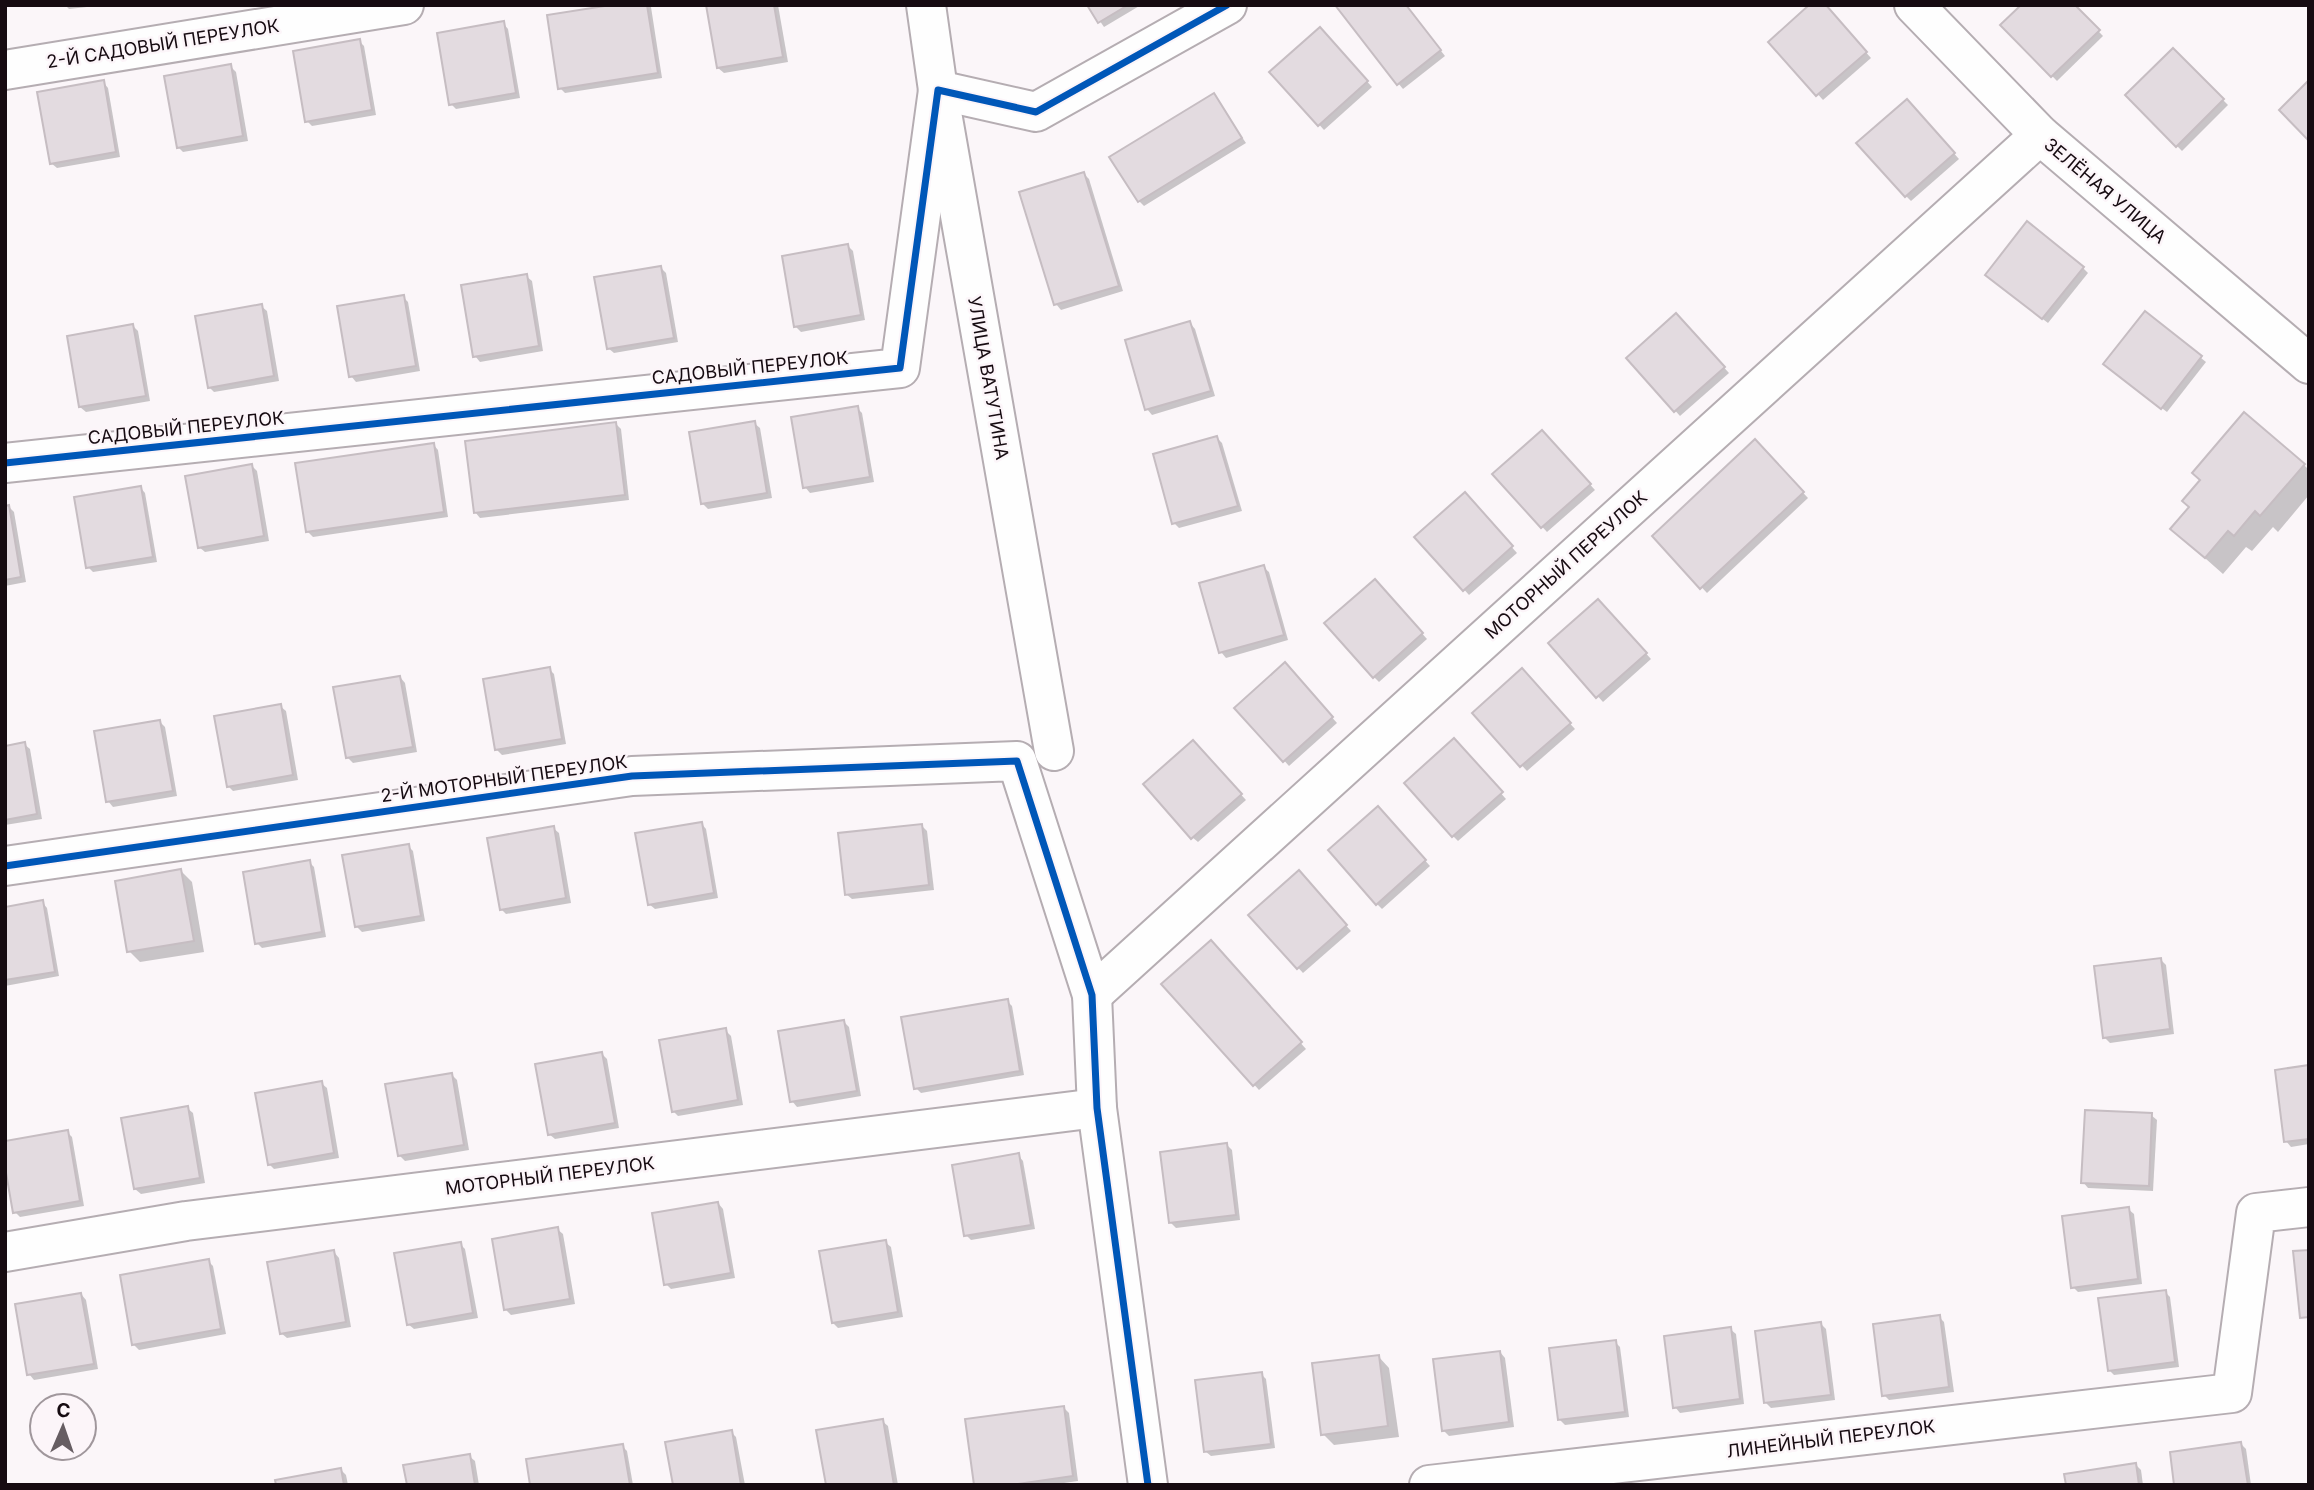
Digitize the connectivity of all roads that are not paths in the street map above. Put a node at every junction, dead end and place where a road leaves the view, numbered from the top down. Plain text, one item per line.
1 (404, 5) edge
2 (926, 5) edge
3 (1227, 5) edge
4 (1914, 5) edge
5 (5, 69) edge
6 (938, 90) junction
7 (2040, 135) junction
8 (2309, 364) edge
9 (5, 463) edge
10 (1054, 751) dead end
11 (5, 866) edge
12 (1092, 995) junction
13 (1097, 1108) junction
14 (2309, 1207) edge
15 (5, 1252) edge
16 (1148, 1485) edge
17 (1429, 1485) edge

1 - 5 street, 2-Й САДОВЫЙ ПЕРЕУЛОК
2 - 6 street, УЛИЦА ВАТУТИНА
3 - 6 street
4 - 7 street, ЗЕЛЁНАЯ УЛИЦА
6 - 9 street, САДОВЫЙ ПЕРЕУЛОК
6 - 10 street, УЛИЦА ВАТУТИНА
7 - 8 street, ЗЕЛЁНАЯ УЛИЦА
7 - 12 street, МОТОРНЫЙ ПЕРЕУЛОК
11 - 12 street, 2-Й МОТОРНЫЙ ПЕРЕУЛОК
12 - 13 street
13 - 15 street, МОТОРНЫЙ ПЕРЕУЛОК
13 - 16 street
14 - 17 street, ЛИНЕЙНЫЙ ПЕРЕУЛОК

